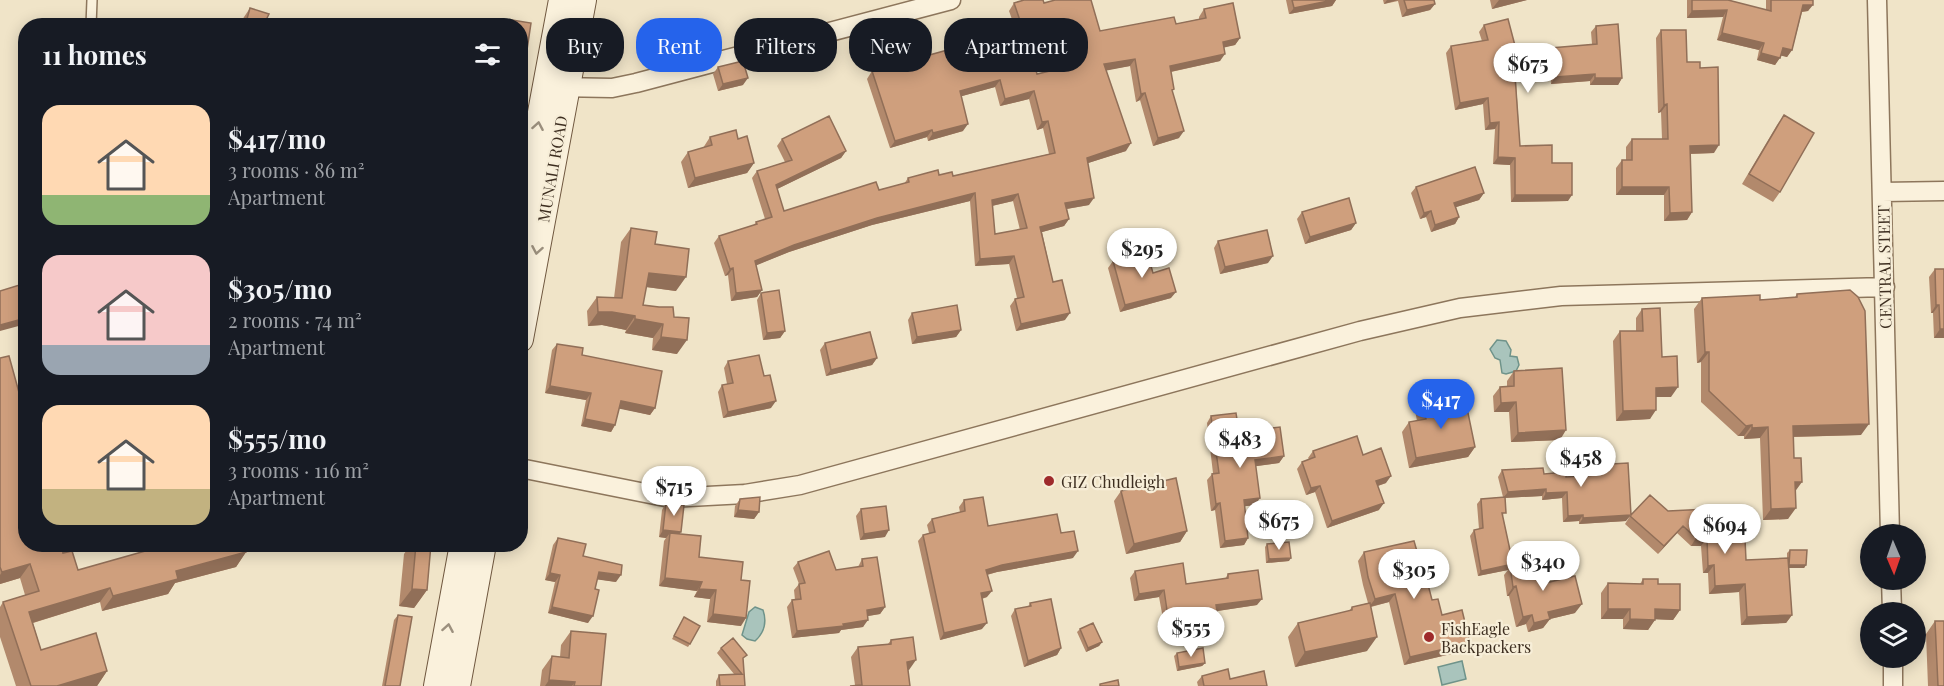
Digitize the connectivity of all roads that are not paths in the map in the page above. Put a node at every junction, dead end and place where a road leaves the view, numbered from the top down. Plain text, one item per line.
1 (92, 0) edge
2 (562, 0) edge
3 (583, 0) edge
4 (951, 0) edge
5 (1877, 0) edge
6 (91, 18) edge
7 (556, 87) junction
8 (1944, 191) edge
9 (1882, 192) junction
10 (528, 194) edge
11 (528, 283) edge
12 (1885, 288) junction
13 (528, 470) edge
14 (1890, 524) edge
15 (462, 552) edge
16 (482, 552) edge
17 (1893, 668) edge
18 (437, 686) edge
19 (457, 686) edge
20 (1893, 686) edge

1 - 6 lane
2 - 7 main road, MUNALI ROAD
3 - 7 main road, MUNALI ROAD
4 - 7 street
5 - 9 street, CENTRAL STEET
10 -> 7 main road, MUNALI ROAD
7 -> 11 main road, MUNALI ROAD
8 - 9 street
9 - 12 street, CENTRAL STEET
12 - 13 street
12 - 14 street, CENTRAL STEET
18 -> 15 main road
16 - 19 main road
17 - 20 street

